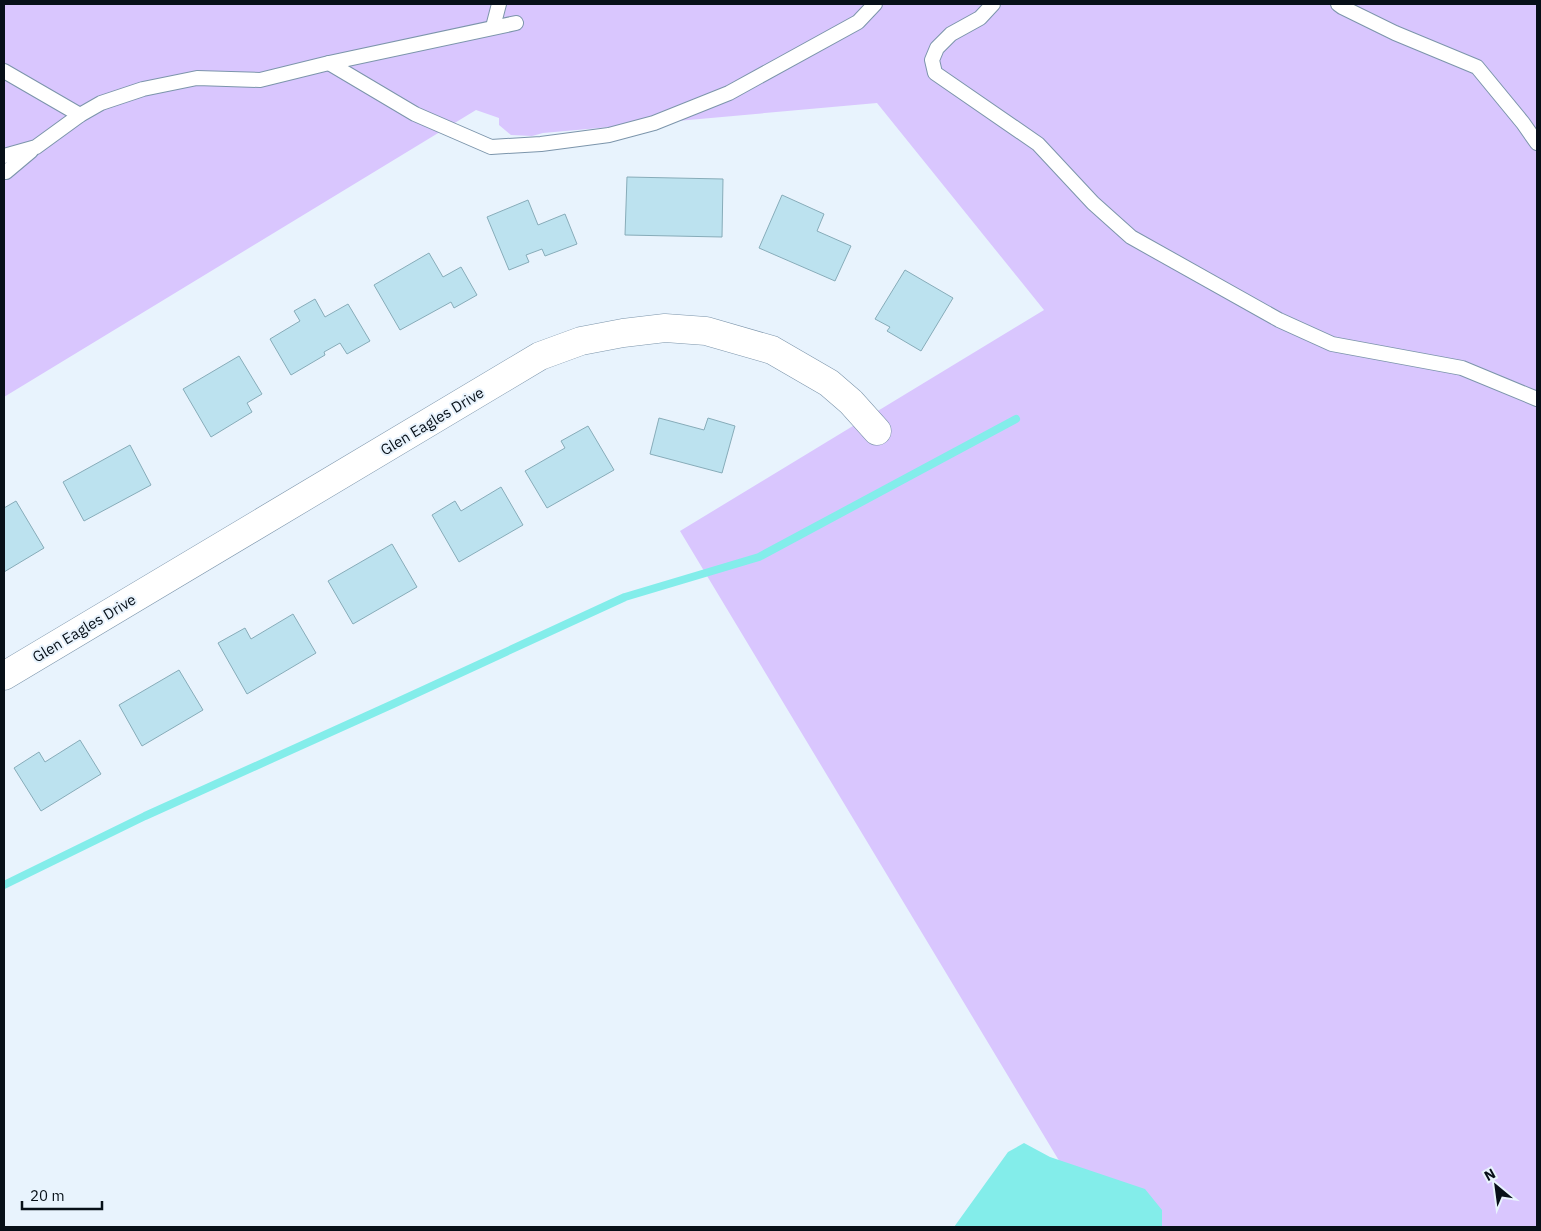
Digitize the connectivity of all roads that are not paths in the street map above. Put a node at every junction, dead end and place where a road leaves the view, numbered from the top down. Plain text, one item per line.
1 (499, 4) edge
2 (875, 4) edge
3 (993, 4) edge
4 (1338, 4) edge
5 (516, 22) dead end
6 (493, 27) junction
7 (328, 63) junction
8 (4, 71) edge
9 (80, 116) junction
10 (1537, 143) edge
11 (36, 147) junction
12 (4, 156) edge
13 (6, 172) dead end
14 (1537, 399) edge
15 (877, 430) dead end
16 (4, 676) edge

1 - 6 lane
2 - 7 lane
3 - 14 lane
4 - 10 lane
5 - 6 lane
6 - 7 lane
7 - 9 lane
8 - 9 lane
9 - 11 lane
11 - 12 lane
11 - 13 lane
15 - 16 street, Glen Eagles Drive

